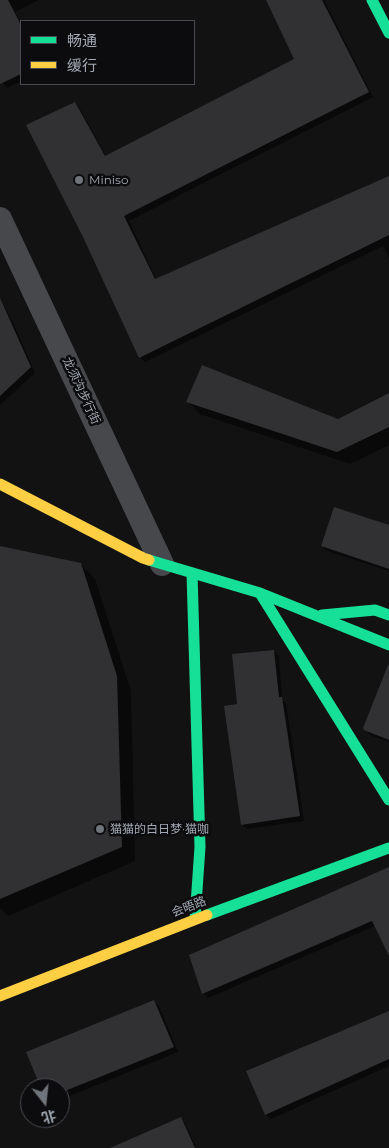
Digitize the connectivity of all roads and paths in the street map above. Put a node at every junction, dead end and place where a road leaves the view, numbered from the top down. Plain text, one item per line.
1 (372, 0) edge
2 (389, 33) edge
3 (0, 219) edge
4 (0, 484) edge
5 (162, 564) junction
6 (192, 573) junction
7 (260, 593) junction
8 (315, 615) junction
9 (389, 615) edge
10 (389, 644) edge
11 (389, 800) edge
12 (389, 848) edge
13 (195, 919) junction
14 (0, 996) edge

1 - 2 street
3 - 5 street, 龙须沟步行街
4 - 5 street
5 - 6 street
6 - 7 street
6 - 13 street
7 - 8 street
7 - 11 street
8 - 9 street
8 - 10 street
12 - 13 street, 会晤路
13 - 14 street, 会晤路

